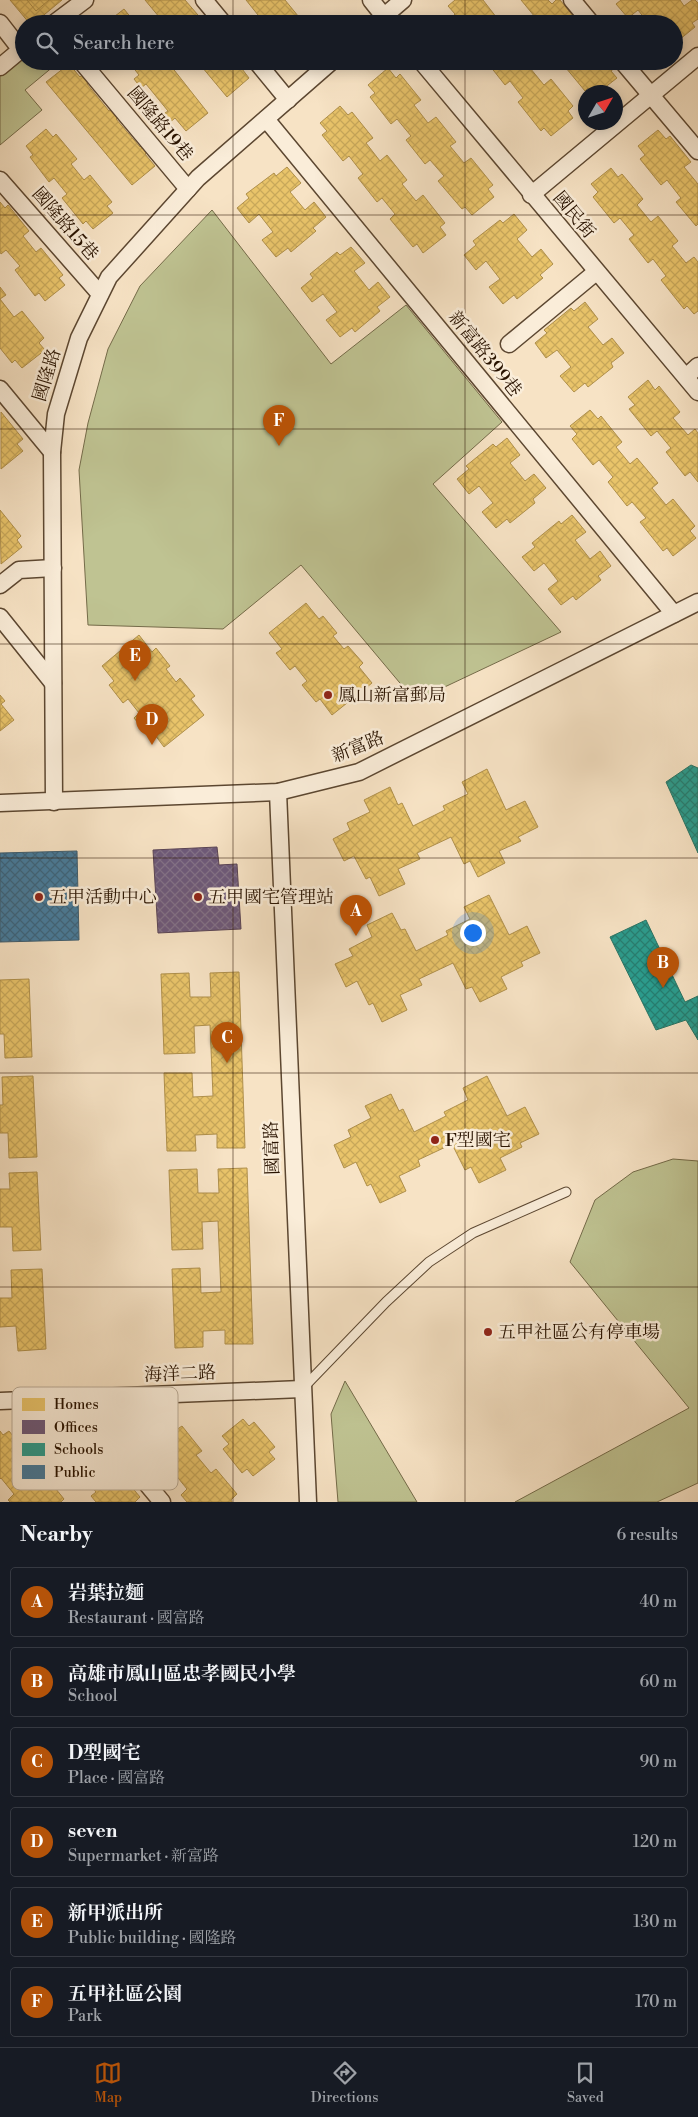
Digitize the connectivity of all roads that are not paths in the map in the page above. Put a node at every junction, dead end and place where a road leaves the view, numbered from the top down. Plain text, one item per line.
1 (85, 0) edge
2 (204, 0) edge
3 (370, 0) edge
4 (403, 0) edge
5 (572, 0) edge
6 (65, 15) edge
7 (216, 15) edge
8 (379, 15) edge
9 (389, 15) edge
10 (584, 15) edge
11 (0, 23) edge
12 (15, 41) edge
13 (15, 55) edge
14 (698, 56) edge
15 (0, 67) edge
16 (683, 68) edge
17 (89, 70) edge
18 (263, 70) edge
19 (322, 70) edge
20 (428, 70) edge
21 (629, 70) edge
22 (681, 70) edge
23 (650, 96) junction
24 (288, 100) junction
25 (266, 119) junction
26 (698, 151) edge
27 (0, 180) edge
28 (188, 189) junction
29 (531, 194) junction
30 (596, 272) junction
31 (100, 294) junction
32 (509, 344) dead end
33 (692, 372) edge
34 (0, 389) edge
35 (698, 392) edge
36 (52, 452) junction
37 (53, 568) junction
38 (0, 585) edge
39 (698, 602) edge
40 (674, 614) junction
41 (0, 617) edge
42 (53, 683) junction
43 (278, 792) junction
44 (54, 802) junction
45 (0, 803) edge
46 (566, 1192) dead end
47 (302, 1389) junction
48 (178, 1394) edge
49 (152, 1490) edge
50 (162, 1502) edge
51 (308, 1502) edge

1 - 6 street
2 - 7 street
3 - 8 street
4 - 9 street
5 - 10 street
11 - 12 street
13 - 15 street
14 - 16 street
17 - 28 street, 國隆路19巷
18 - 24 street
19 - 24 street, 國隆路
20 - 29 street, 國民街
21 - 23 street
22 - 23 street
23 - 26 street
23 - 29 street
24 - 25 street, 國隆路
25 - 28 street, 國隆路
25 - 40 street, 新富路399巷
27 - 31 street, 國隆路15巷
28 - 31 street, 國隆路
29 - 30 street, 國民街
30 - 32 street
30 - 33 street, 國民街
31 - 36 street, 國隆路
33 - 35 street, 國民街
34 - 36 street
36 - 37 street, 國隆路
37 - 38 street
37 - 42 street, 國隆路
39 - 40 street, 新富路
40 - 43 street, 新富路
41 - 42 street
42 - 44 street, 國隆路
43 - 44 street, 新富路
43 - 47 street, 國富路
44 - 45 street, 新富路
46 - 47 lane
47 - 48 street, 海洋二路
47 - 51 street, 國富路
49 - 50 street

